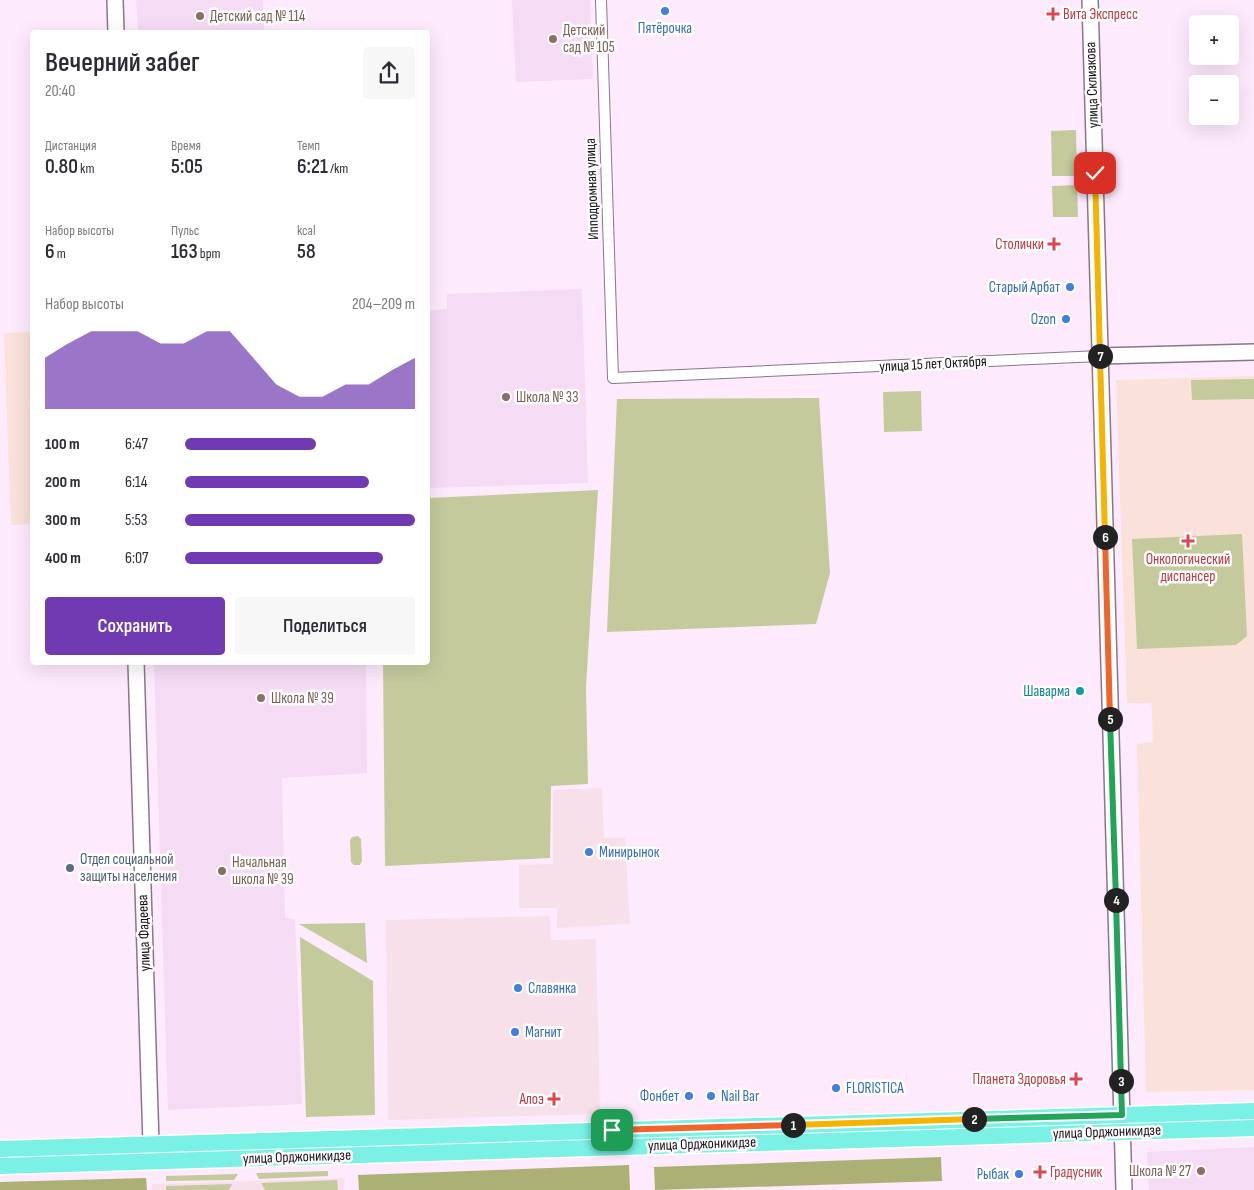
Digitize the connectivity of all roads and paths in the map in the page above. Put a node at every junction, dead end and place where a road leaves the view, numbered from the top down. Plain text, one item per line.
1 (115, 0) edge
2 (601, 0) edge
3 (1090, 0) edge
4 (116, 30) edge
5 (1254, 352) edge
6 (1100, 356) junction
7 (613, 378) joint
8 (136, 665) edge
9 (1254, 1111) edge
10 (1122, 1115) junction
11 (1254, 1128) edge
12 (1122, 1132) junction
13 (383, 1137) junction
14 (151, 1144) junction
15 (0, 1149) edge
16 (365, 1155) junction
17 (0, 1166) edge
18 (1124, 1190) edge

1 - 4 street
2 - 7 street, Ипподромная улица
3 - 6 street, улица Склизкова
5 - 6 street, улица 15 лет Октября
6 - 7 street, улица 15 лет Октября
6 - 10 street, улица Склизкова
8 - 14 street, улица Фадеева
9 - 10 main road, улица Орджоникидзе
10 - 12 street, улица Склизкова
10 - 13 main road, улица Орджоникидзе
11 - 12 main road, улица Орджоникидзе
12 - 16 main road, улица Орджоникидзе
12 - 18 street, улица Склизкова
13 - 14 main road, улица Орджоникидзе
13 - 16 main road
14 - 15 main road, улица Орджоникидзе
16 - 17 main road, улица Орджоникидзе

